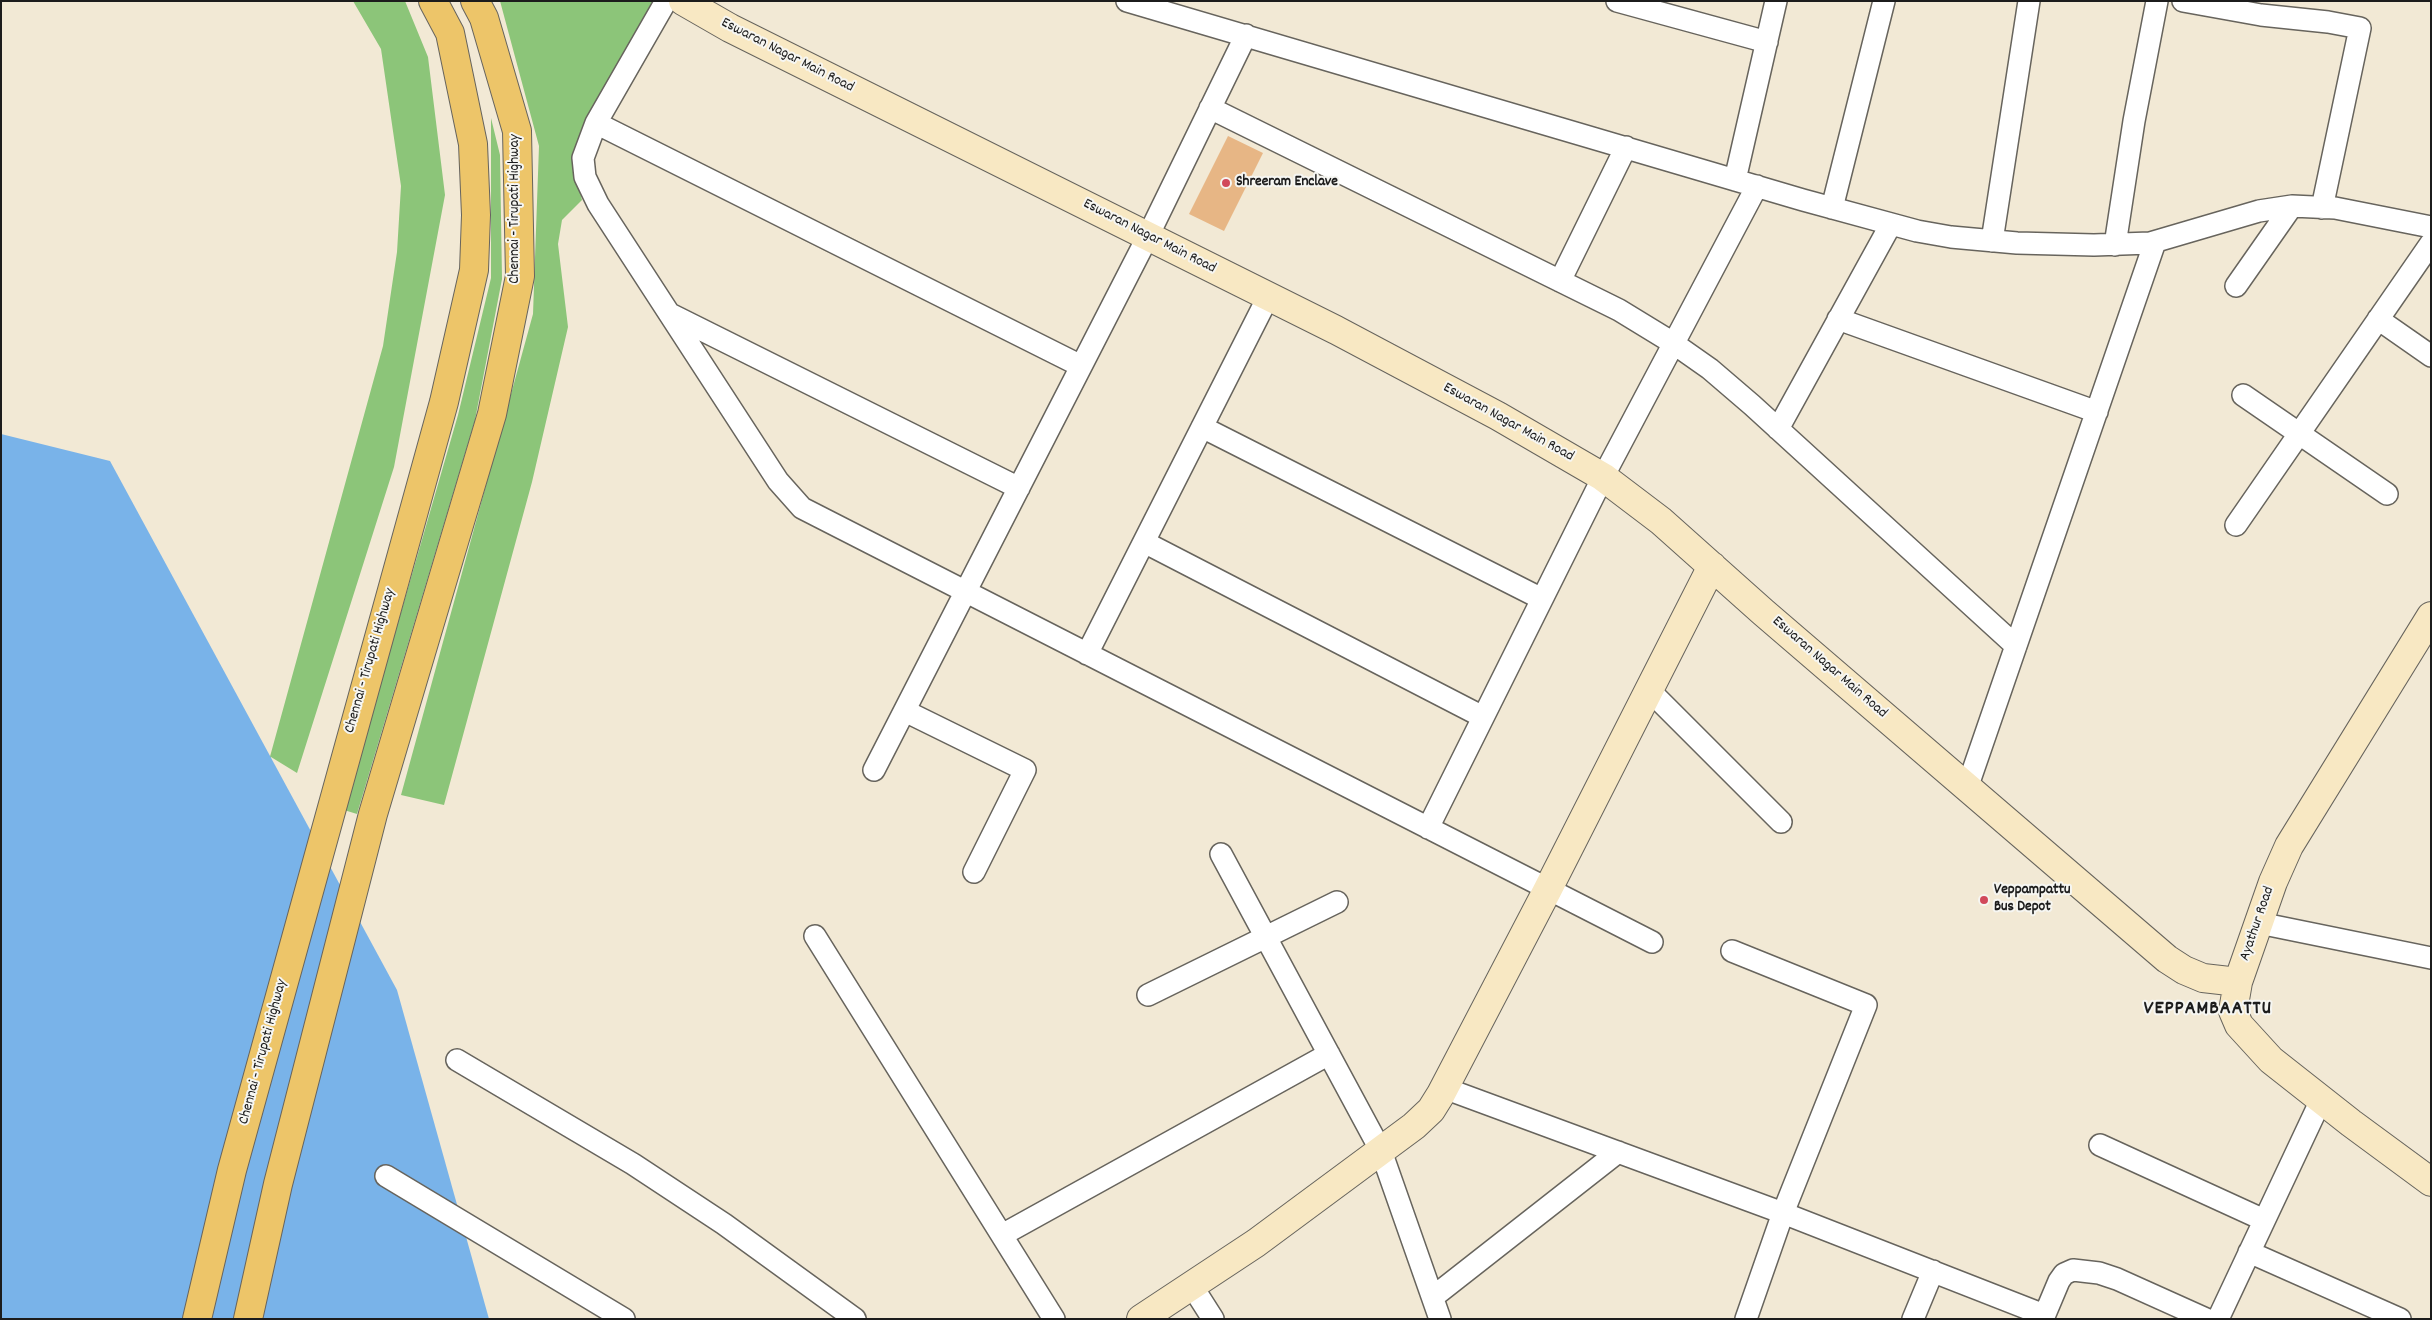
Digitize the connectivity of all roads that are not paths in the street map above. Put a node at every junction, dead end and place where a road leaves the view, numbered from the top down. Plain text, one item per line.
1 (433, 1) edge
2 (475, 1) edge
3 (666, 1) edge
4 (683, 1) edge
5 (1127, 1) edge
6 (1617, 1) edge
7 (1776, 1) edge
8 (1884, 1) edge
9 (2029, 1) edge
10 (2157, 1) edge
11 (2183, 1) edge
12 (1246, 35) junction
13 (1767, 42) junction
14 (1210, 108) junction
15 (596, 123) junction
16 (1626, 148) junction
17 (1735, 180) junction
18 (1757, 186) junction
19 (2292, 206) junction
20 (1832, 208) junction
21 (2322, 208) junction
22 (1891, 224) junction
23 (2431, 228) edge
24 (1148, 236) junction
25 (1992, 241) junction
26 (2155, 242) junction
27 (2431, 243) edge
28 (2115, 244) junction
29 (1560, 281) junction
30 (2236, 286) dead end
31 (1268, 297) junction
32 (670, 314) junction
33 (1838, 319) junction
34 (2378, 319) junction
35 (1674, 343) junction
36 (2431, 356) edge
37 (1081, 366) junction
38 (2243, 395) dead end
39 (2097, 412) junction
40 (1202, 428) junction
41 (1778, 429) junction
42 (2298, 434) junction
43 (1603, 477) junction
44 (1019, 488) junction
45 (2387, 494) dead end
46 (2236, 525) dead end
47 (1144, 542) junction
48 (1712, 566) junction
49 (966, 592) junction
50 (1542, 599) junction
51 (2431, 616) edge
52 (2016, 646) junction
53 (1086, 654) junction
54 (1649, 690) junction
55 (905, 711) junction
56 (1483, 717) junction
57 (874, 770) dead end
58 (1967, 788) junction
59 (1781, 822) dead end
60 (1428, 828) junction
61 (1221, 854) dead end
62 (974, 872) dead end
63 (1548, 889) junction
64 (1337, 902) dead end
65 (2259, 923) junction
66 (815, 936) dead end
67 (1266, 937) junction
68 (1652, 942) dead end
69 (1732, 951) dead end
70 (2431, 958) edge
71 (2238, 982) junction
72 (1148, 995) dead end
73 (1329, 1054) junction
74 (457, 1060) dead end
75 (1444, 1088) junction
76 (2321, 1100) junction
77 (2100, 1145) dead end
78 (1381, 1151) junction
79 (1618, 1152) junction
80 (386, 1176) dead end
81 (2431, 1182) edge
82 (1783, 1214) junction
83 (2264, 1220) junction
84 (1002, 1236) junction
85 (2249, 1252) junction
86 (1932, 1272) junction
87 (1192, 1286) junction
88 (1433, 1297) junction
89 (2044, 1317) edge
90 (198, 1319) edge
91 (248, 1319) edge
92 (624, 1319) edge
93 (855, 1319) edge
94 (1054, 1319) edge
95 (1141, 1319) edge
96 (1213, 1319) edge
97 (1440, 1319) edge
98 (1746, 1319) edge
99 (1913, 1319) edge
100 (2206, 1319) edge
101 (2218, 1319) edge
102 (2400, 1319) edge

1 - 90 highway, Chennai - Tirupati Highway
2 - 91 highway, Chennai - Tirupati Highway
3 - 15 street
4 - 24 street, Eswaran Nagar Main Road
5 - 12 street
6 - 13 street
7 - 13 street
8 - 20 street
9 - 25 street
10 - 28 street
11 - 21 street
12 - 14 street
12 - 16 street
13 - 17 street
14 - 24 street
14 - 29 street
15 - 32 street
15 - 37 street
16 - 17 street
16 - 29 street
17 - 18 street
18 - 20 street
18 - 35 street
19 - 21 street
19 - 26 street
19 - 30 street
20 - 22 street
21 - 23 street
22 - 25 street
22 - 33 street
24 - 31 street, Eswaran Nagar Main Road
24 - 37 street
25 - 28 street
26 - 28 street
26 - 39 street
27 - 34 street
29 - 35 street
31 - 40 street
31 - 43 street, Eswaran Nagar Main Road
32 - 44 street
32 - 49 street
33 - 39 street
33 - 41 street
34 - 36 street
34 - 42 street
35 - 41 street
35 - 43 street
37 - 44 street
38 - 42 street
39 - 52 street
40 - 47 street
40 - 50 street
41 - 52 street
42 - 45 street
42 - 46 street
43 - 48 street, Eswaran Nagar Main Road
43 - 50 street
44 - 49 street
47 - 53 street
47 - 56 street
48 - 54 street
48 - 58 street, Eswaran Nagar Main Road
49 - 53 street
49 - 55 street
50 - 56 street
51 - 65 street, Ayathur Road
52 - 58 street
53 - 60 street
54 - 59 street
54 - 63 street
55 - 57 street
55 - 62 street
56 - 60 street
58 - 71 street, Eswaran Nagar Main Road
60 - 63 street
61 - 67 street
63 - 68 street
63 - 75 street
64 - 67 street
65 - 70 street
65 - 71 street, Ayathur Road
66 - 84 street
67 - 72 street
67 - 73 street
69 - 82 street
71 - 76 street, Ayathur Road
73 - 78 street
73 - 84 street
74 - 93 street
75 - 78 street
75 - 79 street
76 - 81 street, Ayathur Road
76 - 83 street
77 - 83 street
78 - 87 street
78 - 88 street
79 - 82 street
79 - 88 street
80 - 92 street
82 - 86 street
82 - 98 street
83 - 85 street
84 - 94 street
85 - 101 street
85 - 102 street
86 - 89 street
86 - 99 street
87 - 95 street
87 - 96 street
88 - 97 street
89 - 100 street

